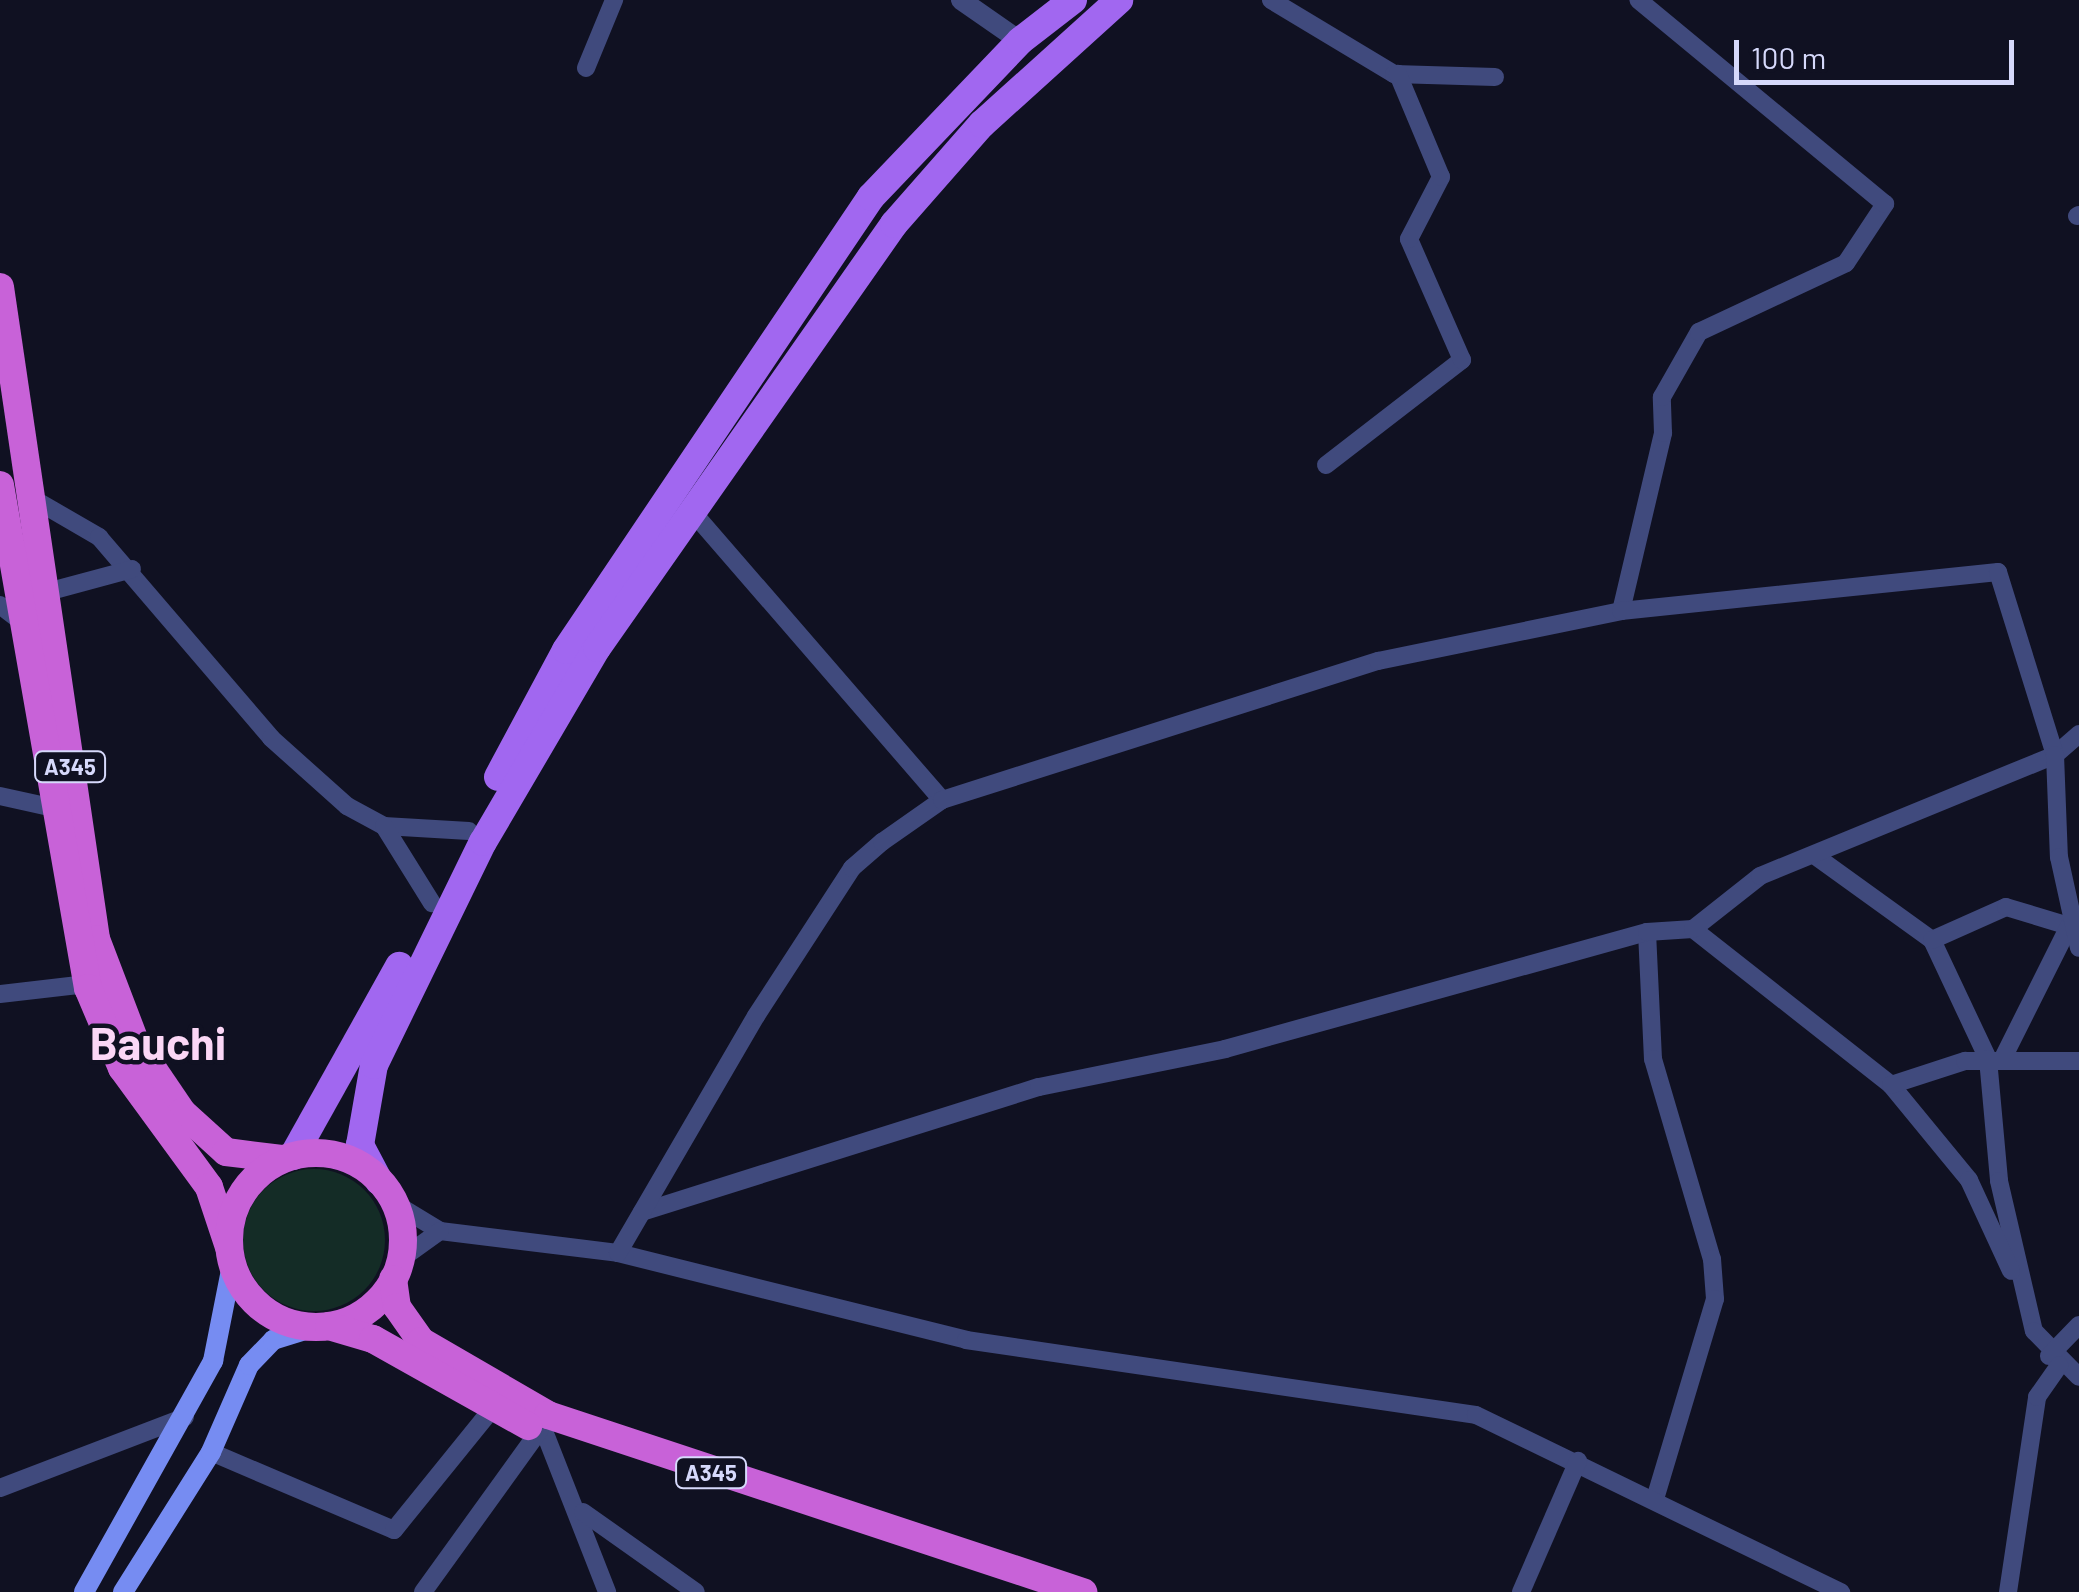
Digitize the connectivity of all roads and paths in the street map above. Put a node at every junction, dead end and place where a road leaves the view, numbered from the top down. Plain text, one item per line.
1 (614, 0) edge
2 (961, 0) edge
3 (1074, 0) edge
4 (1119, 0) edge
5 (1271, 0) edge
6 (1638, 0) edge
7 (1020, 42) junction
8 (586, 68) dead end
9 (1398, 74) junction
10 (1494, 77) dead end
11 (0, 287) edge
12 (1326, 465) dead end
13 (0, 486) edge
14 (37, 501) junction
15 (690, 509) junction
16 (132, 568) junction
17 (47, 592) junction
18 (1621, 611) junction
19 (9, 612) edge
20 (2079, 734) edge
21 (2054, 755) junction
22 (0, 796) edge
23 (942, 800) junction
24 (54, 808) junction
25 (384, 826) junction
26 (469, 831) junction
27 (1814, 854) junction
28 (2072, 879) edge
29 (432, 903) junction
30 (2069, 926) junction
31 (1694, 929) junction
32 (1647, 932) junction
33 (1932, 940) junction
34 (2079, 948) edge
35 (98, 981) junction
36 (0, 994) edge
37 (1995, 1059) junction
38 (2079, 1061) edge
39 (1891, 1085) junction
40 (287, 1157) junction
41 (387, 1192) junction
42 (642, 1212) junction
43 (440, 1231) junction
44 (618, 1254) junction
45 (231, 1256) junction
46 (397, 1269) junction
47 (2022, 1294) junction
48 (2079, 1325) edge
49 (322, 1326) junction
50 (2054, 1361) junction
51 (2079, 1377) edge
52 (492, 1409) junction
53 (185, 1417) junction
54 (542, 1430) junction
55 (211, 1452) junction
56 (1578, 1461) junction
57 (0, 1488) edge
58 (1655, 1499) junction
59 (583, 1512) junction
60 (84, 1592) edge
61 (122, 1592) edge
62 (424, 1592) edge
63 (607, 1592) edge
64 (696, 1592) edge
65 (1028, 1592) edge
66 (1083, 1592) edge
67 (1521, 1592) edge
68 (1842, 1592) edge
69 (2008, 1592) edge

1 - 8 street
2 - 7 street
3 - 7 main road
4 - 15 main road
5 - 9 street
6 - 18 street
7 - 26 main road
9 - 10 street
9 - 12 street
11 - 14 highway, A345
13 - 19 highway, A345
14 - 16 street
14 - 17 highway, A345
15 - 23 street
15 - 41 main road
16 - 17 street
16 - 25 street
17 - 35 highway, A345
18 - 21 street
18 - 23 street
19 - 24 highway, A345
20 - 21 street
21 - 27 street
21 - 28 street
22 - 24 street
23 - 42 street
24 - 35 highway, A345
25 - 26 street
25 - 29 street
26 - 29 main road
27 - 31 street
27 - 33 street
28 - 30 street
29 - 40 main road
30 - 33 street
30 - 34 street
30 - 37 street
31 - 32 street
31 - 39 street
32 - 42 street
32 - 58 street
33 - 37 street
35 - 36 street
35 - 40 highway, A345
35 - 45 highway, A345
37 - 38 street
37 - 39 street
37 - 47 street
39 - 47 street
40 - 41 highway, A345
40 - 45 highway
41 - 43 street
41 - 46 highway, A345
42 - 44 street
43 - 44 street
43 - 46 street
44 - 56 street
45 - 49 highway, A345
45 - 53 main road
46 - 49 highway
46 - 66 highway, A345
47 - 50 street
48 - 50 street
49 - 52 highway, A345
49 - 55 main road
50 - 51 street
50 - 69 street
52 - 54 highway, A345
52 - 55 street
53 - 57 street
53 - 60 main road
54 - 59 street
54 - 62 street
54 - 65 highway, A345
55 - 61 main road
56 - 58 street
56 - 67 street
58 - 68 street
59 - 63 street
59 - 64 street

